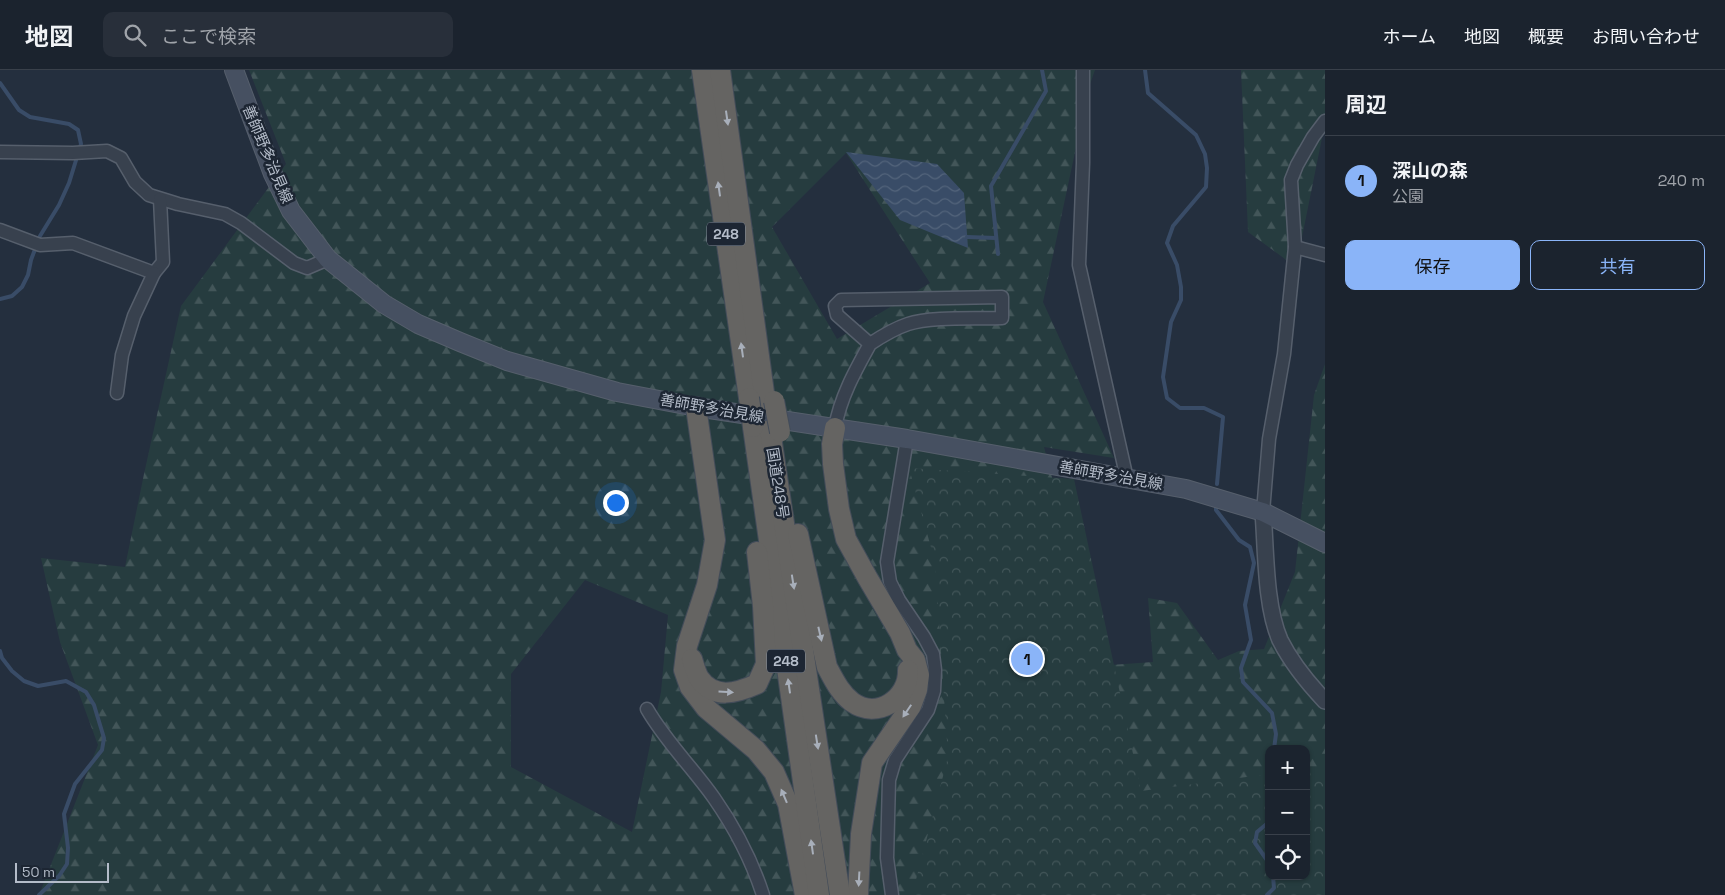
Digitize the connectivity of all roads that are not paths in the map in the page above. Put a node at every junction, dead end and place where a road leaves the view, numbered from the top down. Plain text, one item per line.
1 (234, 70) edge
2 (702, 70) edge
3 (720, 70) edge
4 (1084, 70) edge
5 (1325, 121) edge
6 (0, 152) edge
7 (160, 199) junction
8 (0, 230) edge
9 (1295, 247) junction
10 (1325, 255) edge
11 (328, 259) junction
12 (154, 273) junction
13 (870, 344) junction
14 (117, 393) dead end
15 (763, 400) junction
16 (696, 407) junction
17 (835, 428) junction
18 (764, 431) junction
19 (907, 439) junction
20 (1127, 479) junction
21 (1263, 512) junction
22 (1325, 543) edge
23 (687, 646) junction
24 (907, 650) junction
25 (1325, 701) edge
26 (647, 709) dead end
27 (763, 895) edge
28 (805, 895) edge
29 (819, 895) edge
30 (840, 895) edge
31 (858, 895) edge
32 (892, 895) edge

1 - 11 main road, 善師野多治見線
15 -> 2 highway, 国道248号 / 248
3 -> 15 highway, 国道248号 / 248
4 - 20 street
5 - 9 street
6 - 7 street
7 - 11 street
7 - 12 street
8 - 12 street
9 - 10 street
9 - 21 street
11 - 16 main road, 善師野多治見線
12 - 14 street
13 - 13 street
13 - 17 street
15 - 18 highway, 国道248号 / 248, bridge
15 - 18 highway, bridge
16 - 17 main road, 善師野多治見線
16 - 23 highway
17 - 19 main road, 善師野多治見線
17 - 24 highway
23 -> 18 highway
18 -> 24 highway
29 -> 18 highway, 国道248号 / 248
18 -> 30 highway, 国道248号 / 248
19 - 20 main road, 善師野多治見線
19 - 32 street
20 - 21 main road, 善師野多治見線
21 - 22 main road, 善師野多治見線
21 - 25 street
28 -> 23 highway
24 -> 31 highway
26 - 27 street

